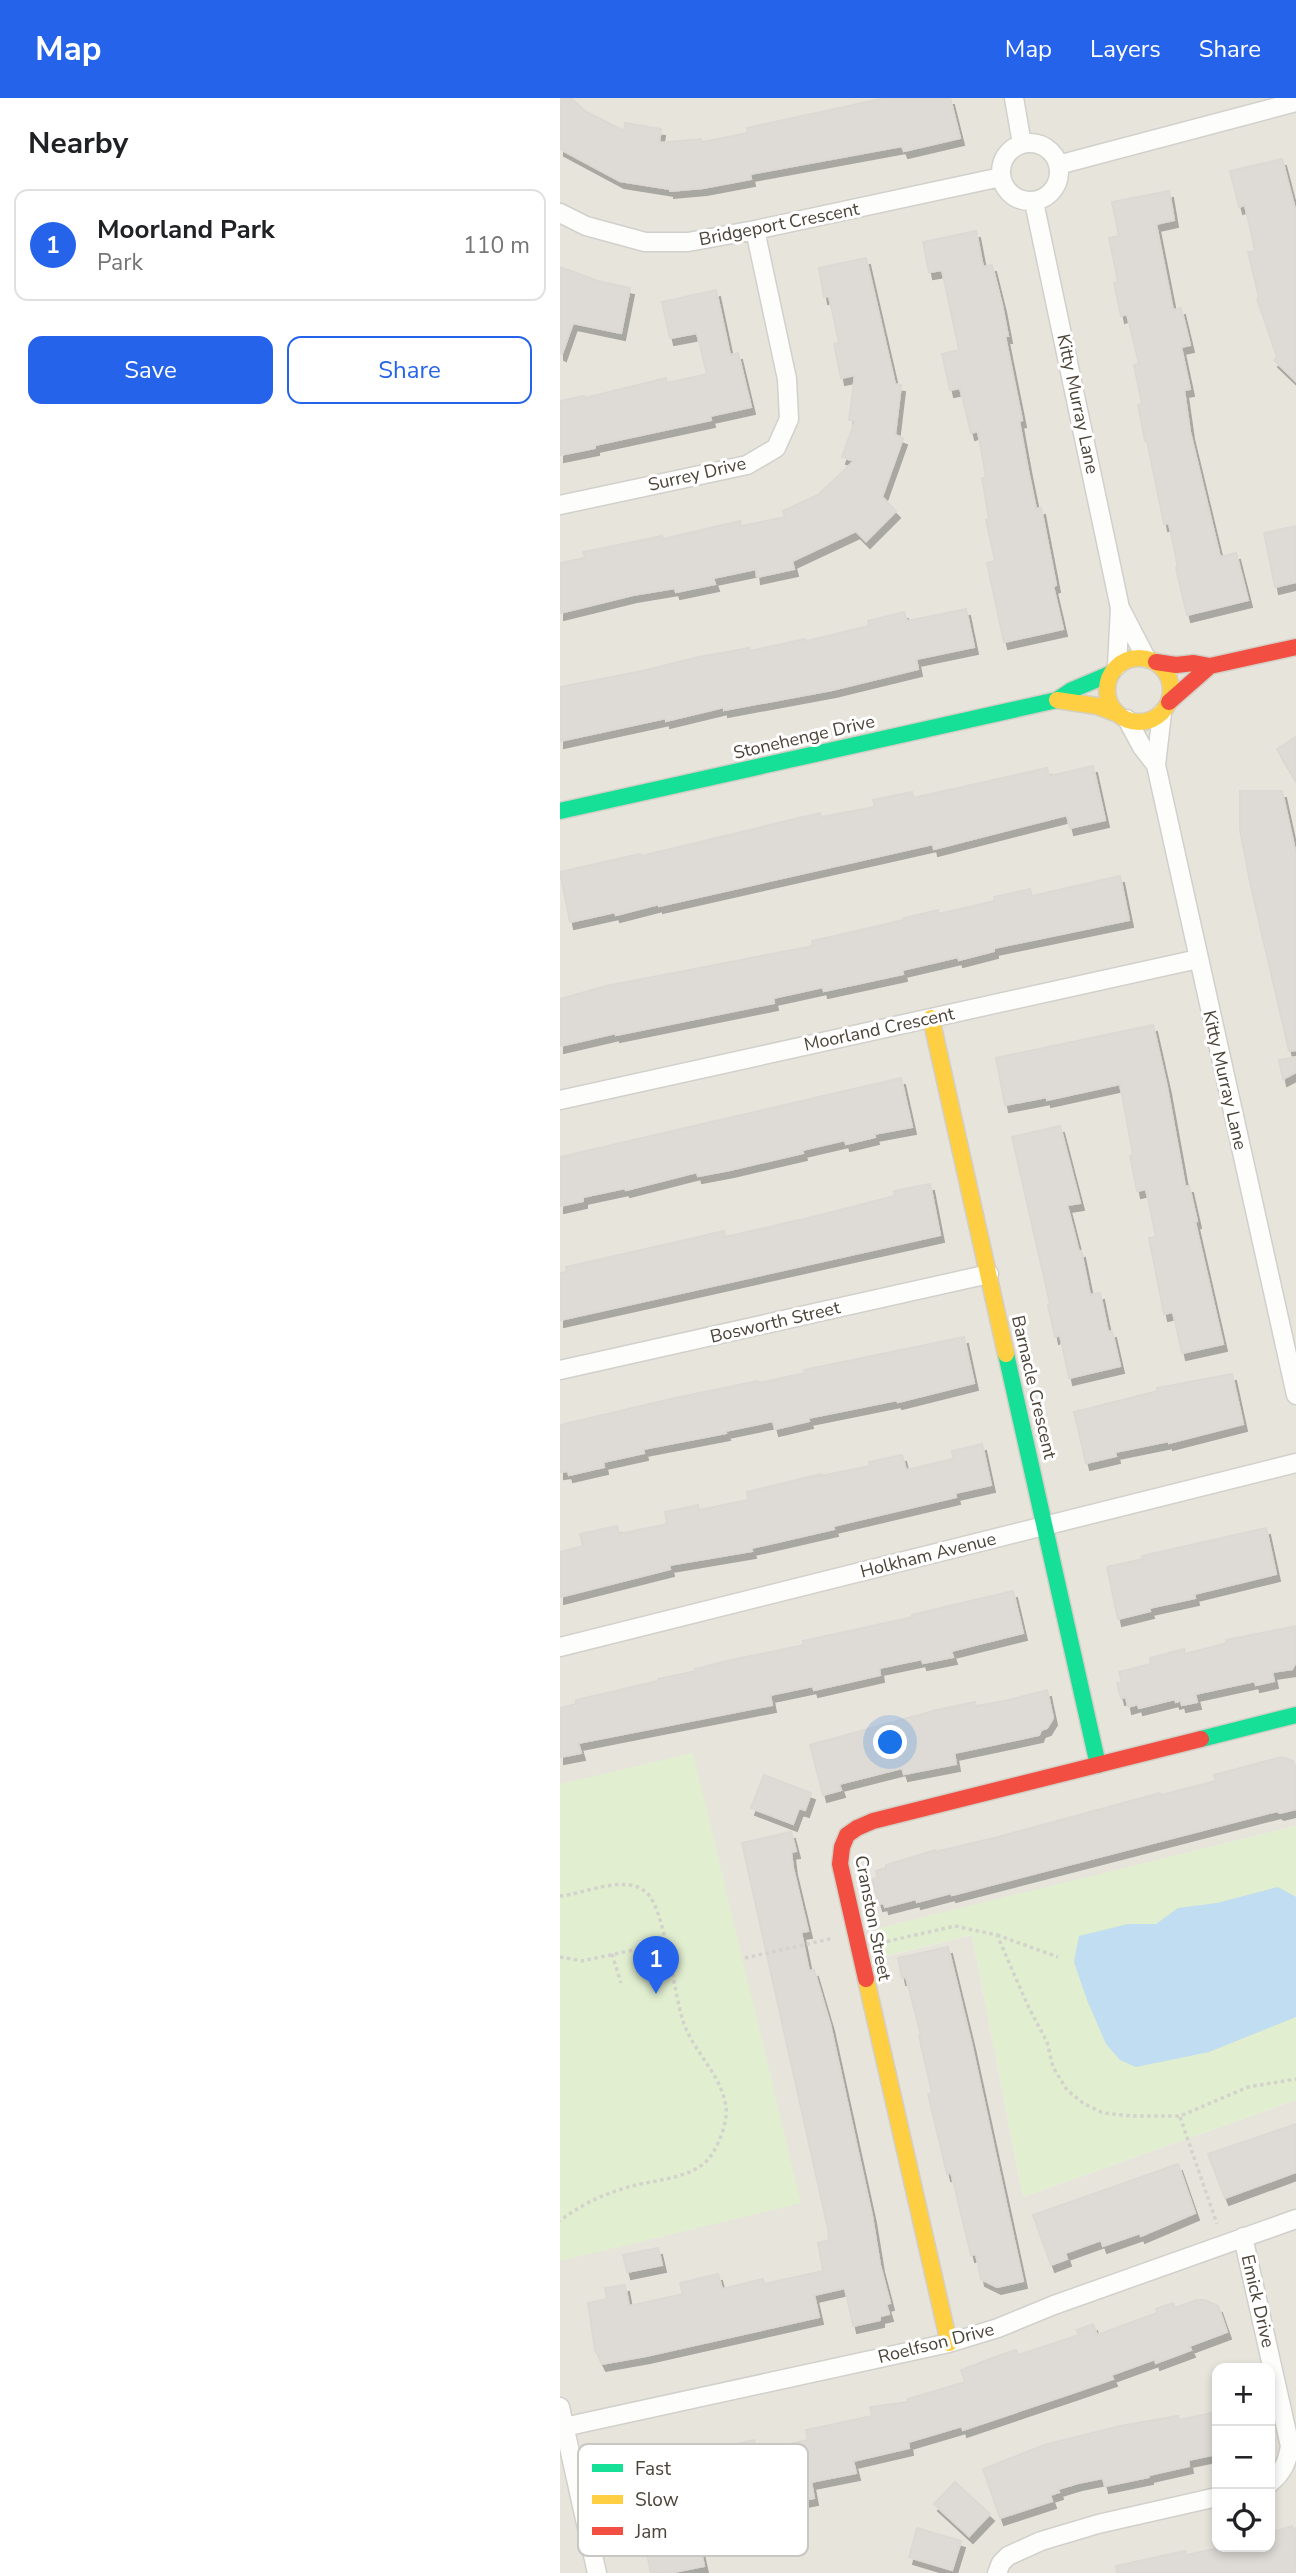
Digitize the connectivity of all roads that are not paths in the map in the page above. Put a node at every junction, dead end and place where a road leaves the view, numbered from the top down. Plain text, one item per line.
1 (1014, 98) edge
2 (1296, 102) edge
3 (1022, 144) junction
4 (1058, 165) junction
5 (1001, 177) junction
6 (1034, 202) junction
7 (560, 213) edge
8 (755, 230) junction
9 (560, 505) edge
10 (1120, 608) junction
11 (1296, 647) edge
12 (1151, 660) junction
13 (1210, 666) junction
14 (1114, 669) junction
15 (1057, 700) junction
16 (1166, 708) junction
17 (1122, 717) junction
18 (1156, 765) junction
19 (560, 811) edge
20 (1198, 959) junction
21 (931, 1018) junction
22 (560, 1100) edge
23 (989, 1275) junction
24 (1293, 1367) edge
25 (560, 1370) edge
26 (1296, 1395) edge
27 (1296, 1464) edge
28 (1046, 1526) junction
29 (560, 1647) edge
30 (1296, 1716) edge
31 (1098, 1765) junction
32 (1296, 2219) edge
33 (1243, 2237) junction
34 (949, 2343) junction
35 (560, 2407) edge
36 (564, 2427) junction
37 (1275, 2478) edge
38 (578, 2489) edge
39 (1212, 2498) edge
40 (997, 2573) edge

1 - 3 street
2 - 4 street
3 - 4 street
3 - 5 street
4 - 6 street
5 - 6 street
5 - 8 street, Bridgeport Crescent
6 - 10 street, Kitty Murray Lane
7 - 8 street, Bridgeport Crescent
8 - 9 street, Surrey Drive
10 - 12 street, Kitty Murray Lane
10 - 14 street, Kitty Murray Lane
11 - 13 street
12 - 13 street
12 - 14 street
12 - 16 street
13 - 16 street
14 - 15 street, Stonehenge Drive
14 - 17 street
15 - 17 street, Stonehenge Drive
15 - 19 street, Stonehenge Drive
16 - 17 street
16 - 18 street, Kitty Murray Lane
17 - 18 street, Kitty Murray Lane
18 - 20 street, Kitty Murray Lane
20 - 21 street, Moorland Crescent
20 - 24 street, Kitty Murray Lane
21 - 22 street, Moorland Crescent
21 - 23 street, Barnacle Crescent
23 - 25 street, Bosworth Street
23 - 28 street, Barnacle Crescent
24 - 26 street, Kitty Murray Lane
27 - 28 street, Holkham Avenue
28 - 29 street, Holkham Avenue
28 - 31 street, Barnacle Crescent
30 - 31 street, Cranston Street
31 - 34 street, Cranston Street
32 - 33 street, Roelfson Drive
33 - 34 street, Roelfson Drive
33 - 37 street, Emick Drive
34 - 36 street, Roelfson Drive
35 - 36 street
36 - 38 street
39 - 40 street

